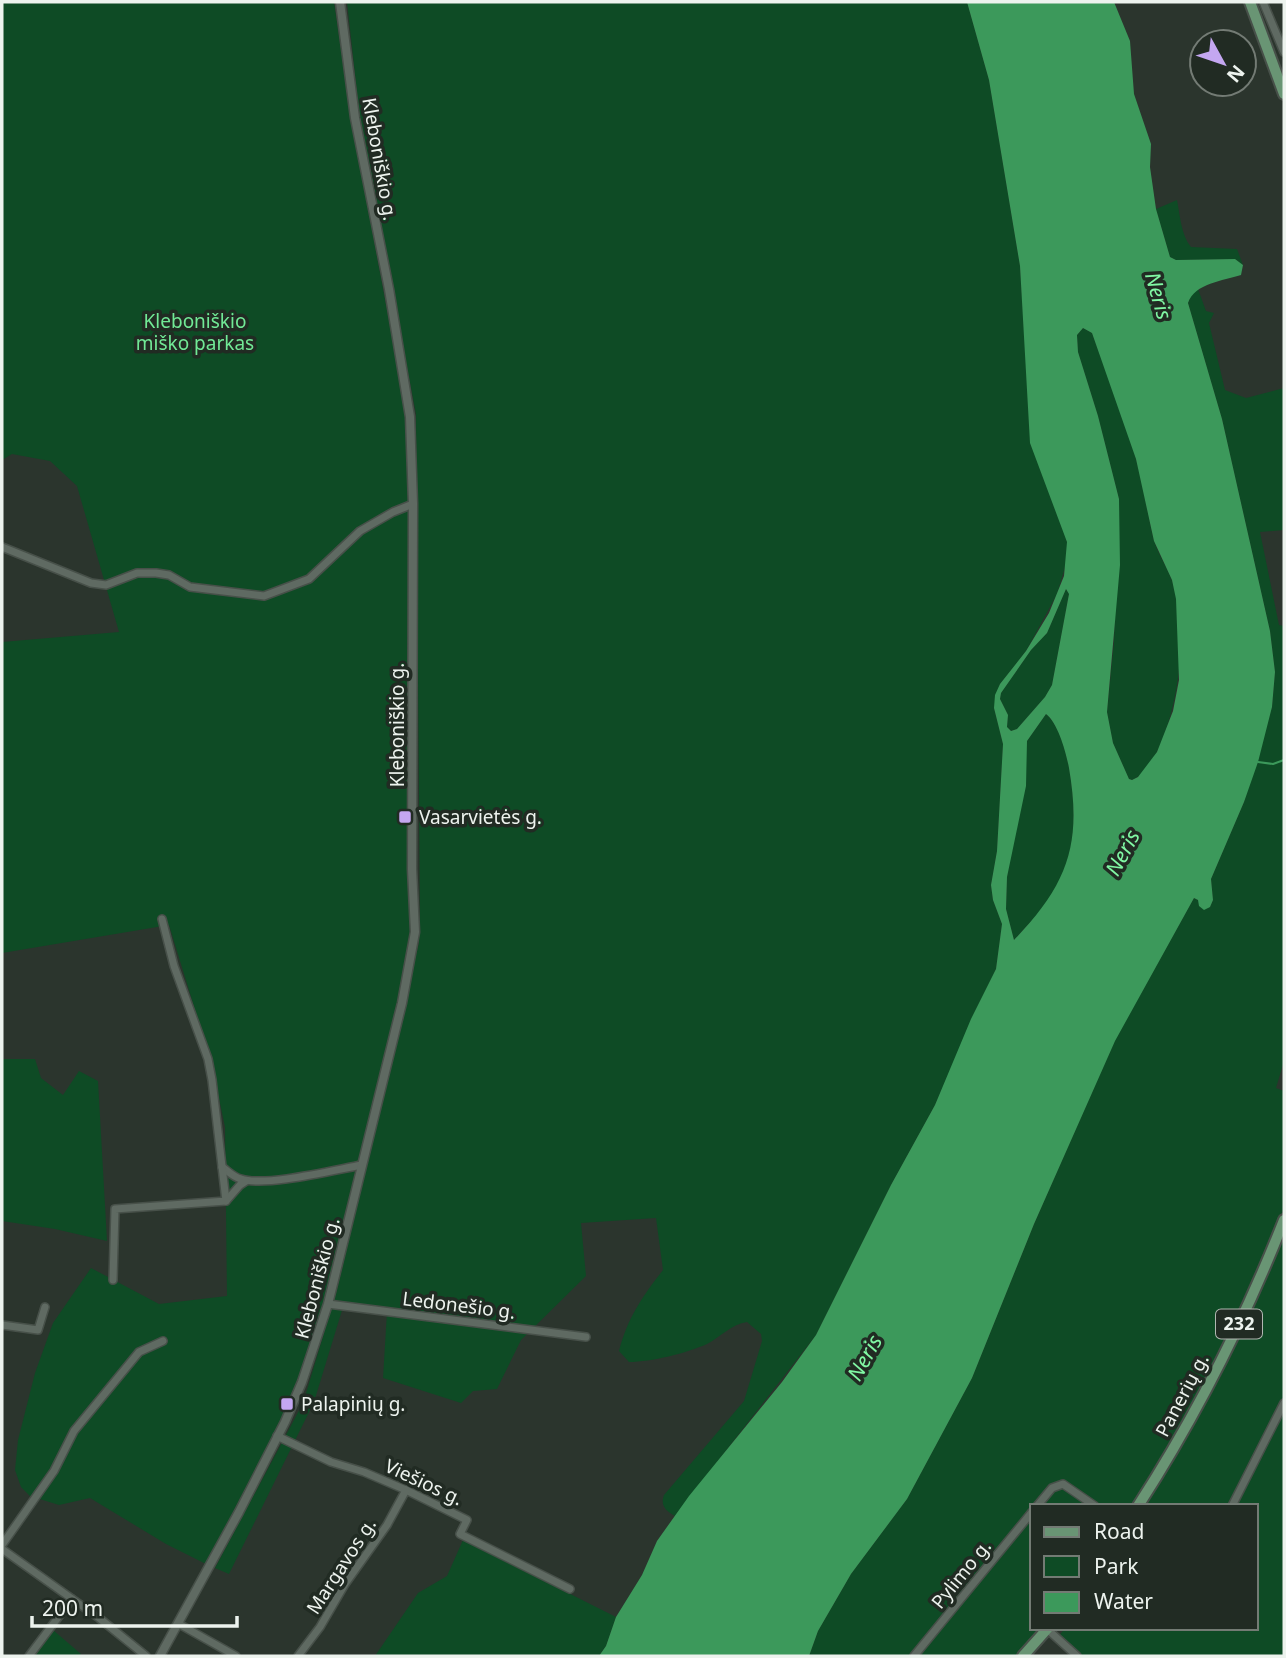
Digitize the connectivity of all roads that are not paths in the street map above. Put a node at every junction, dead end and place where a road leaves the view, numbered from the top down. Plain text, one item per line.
1 (340, 2) edge
2 (1250, 2) edge
3 (1263, 2) edge
4 (1284, 52) edge
5 (1284, 94) edge
6 (413, 504) junction
7 (2, 547) edge
8 (162, 919) dead end
9 (362, 1165) junction
10 (222, 1167) junction
11 (247, 1180) junction
12 (226, 1200) junction
13 (1284, 1220) edge
14 (113, 1280) dead end
15 (328, 1304) junction
16 (46, 1307) dead end
17 (2, 1325) edge
18 (586, 1337) dead end
19 (163, 1341) dead end
20 (1284, 1404) edge
21 (277, 1437) junction
22 (407, 1490) junction
23 (1039, 1504) edge
24 (1092, 1504) edge
25 (1139, 1504) edge
26 (1234, 1504) edge
27 (1030, 1514) edge
28 (2, 1547) edge
29 (570, 1589) dead end
30 (72, 1599) junction
31 (179, 1624) junction
32 (1046, 1630) edge
33 (1048, 1630) edge
34 (29, 1656) edge
35 (146, 1656) edge
36 (160, 1656) edge
37 (236, 1656) edge
38 (298, 1656) edge
39 (914, 1656) edge
40 (1023, 1656) edge
41 (1077, 1656) edge

1 - 6 street, Kleboniškio g.
2 - 5 main road
3 - 4 street
6 - 7 street
6 - 9 street, Kleboniškio g.
8 - 10 street
9 - 11 street
9 - 15 street, Kleboniškio g.
10 - 11 street
10 - 12 street
11 - 12 street
12 - 14 street
13 - 25 main road, Panerių g. / 232
15 - 18 street, Ledonešio g.
15 - 21 street, Kleboniškio g.
16 - 17 street
19 - 28 street
20 - 26 street
21 - 22 street, Viešios g.
21 - 31 street, Kleboniškio g.
22 - 29 street, Viešios g.
22 - 38 street, Margavos g.
23 - 24 street
27 - 39 street, Pylimo g.
28 - 30 street
30 - 34 street
30 - 35 street
31 - 36 street, Kleboniškio g.
31 - 37 street
32 - 40 main road
33 - 41 street

